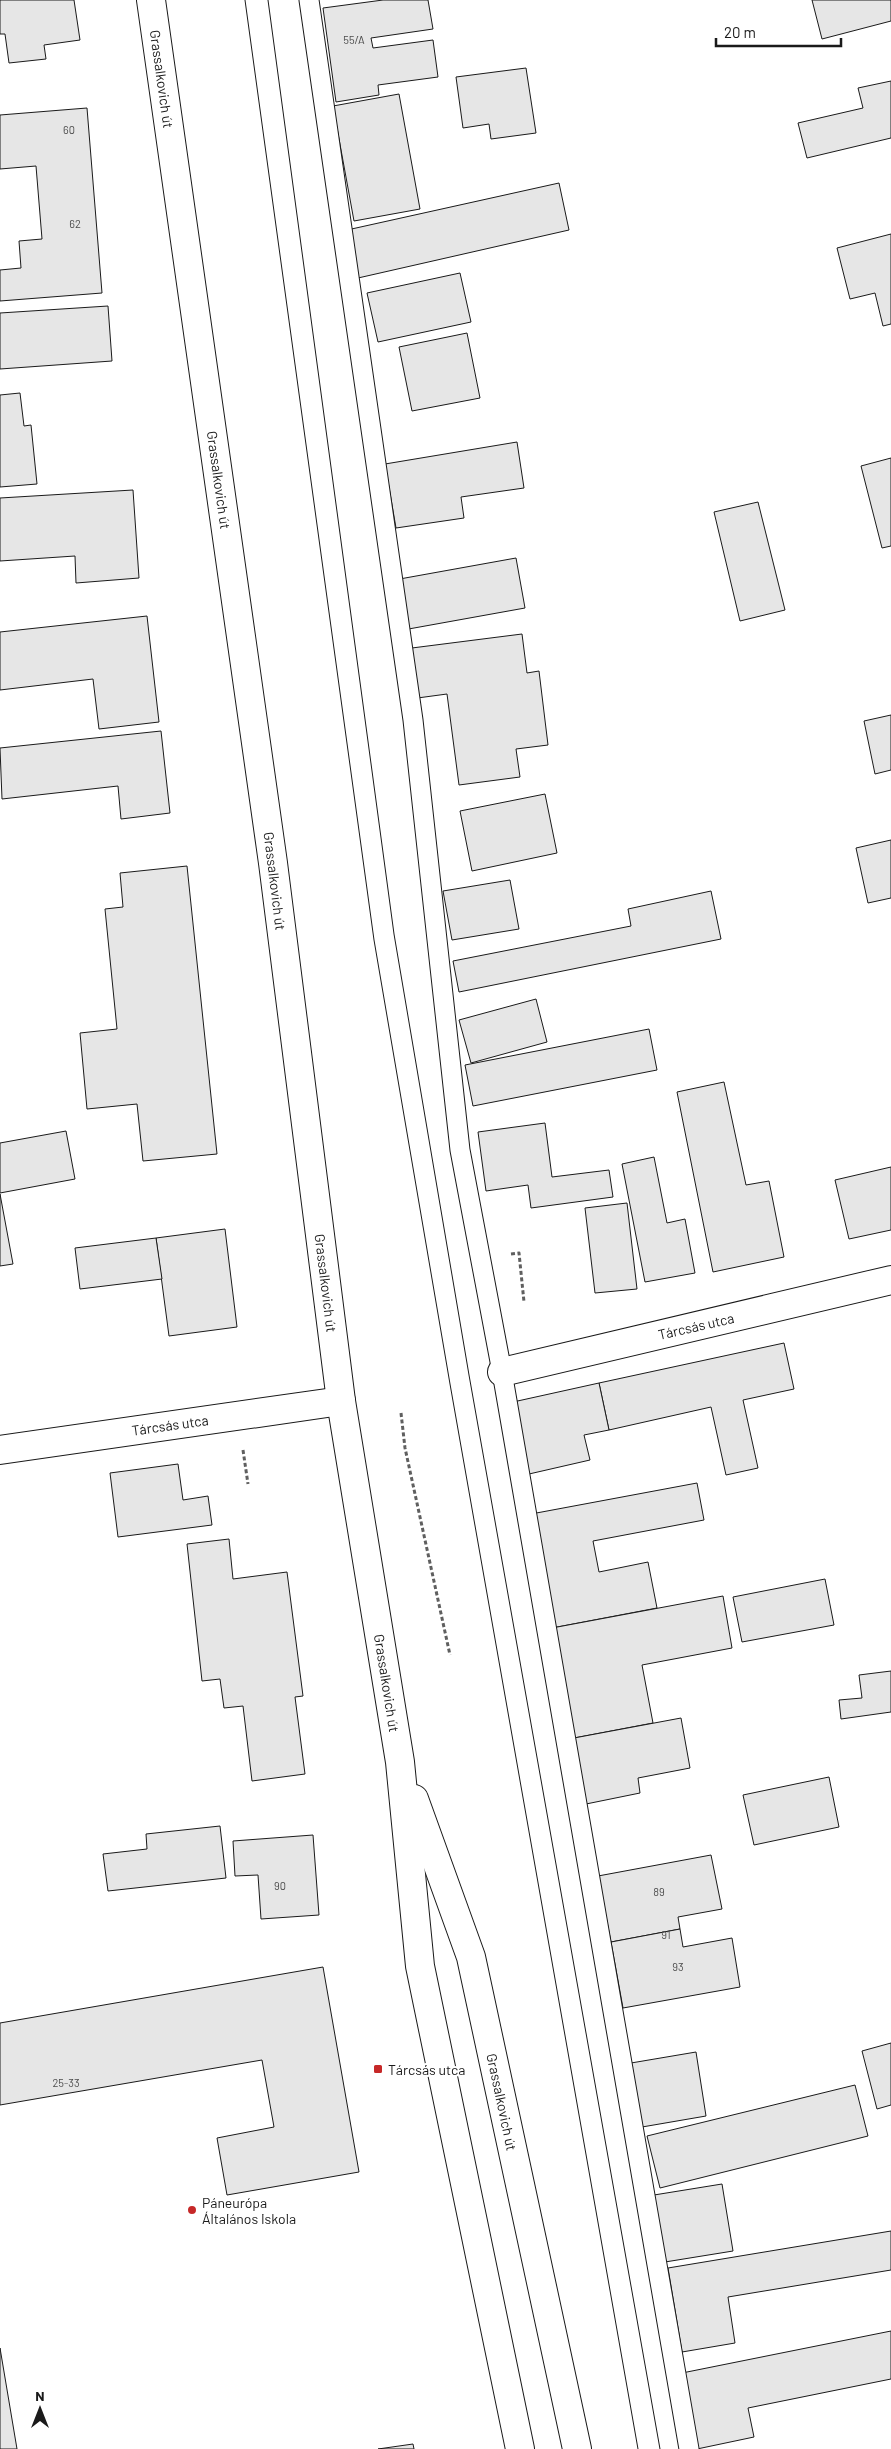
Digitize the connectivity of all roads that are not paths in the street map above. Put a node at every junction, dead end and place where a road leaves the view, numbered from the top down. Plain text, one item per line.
1 (151, 0) edge
2 (309, 0) edge
3 (891, 1280) edge
4 (502, 1372) junction
5 (341, 1401) junction
6 (0, 1450) edge
7 (400, 1762) junction
8 (520, 2449) edge
9 (577, 2449) edge
10 (690, 2449) edge

1 - 5 main road, Grassalkovich út
2 - 4 lane
3 - 4 main road, Tárcsás utca
4 - 10 lane
5 - 6 main road, Tárcsás utca
5 - 7 main road, Grassalkovich út
7 - 8 main road, Grassalkovich út
7 - 9 main road, Grassalkovich út

